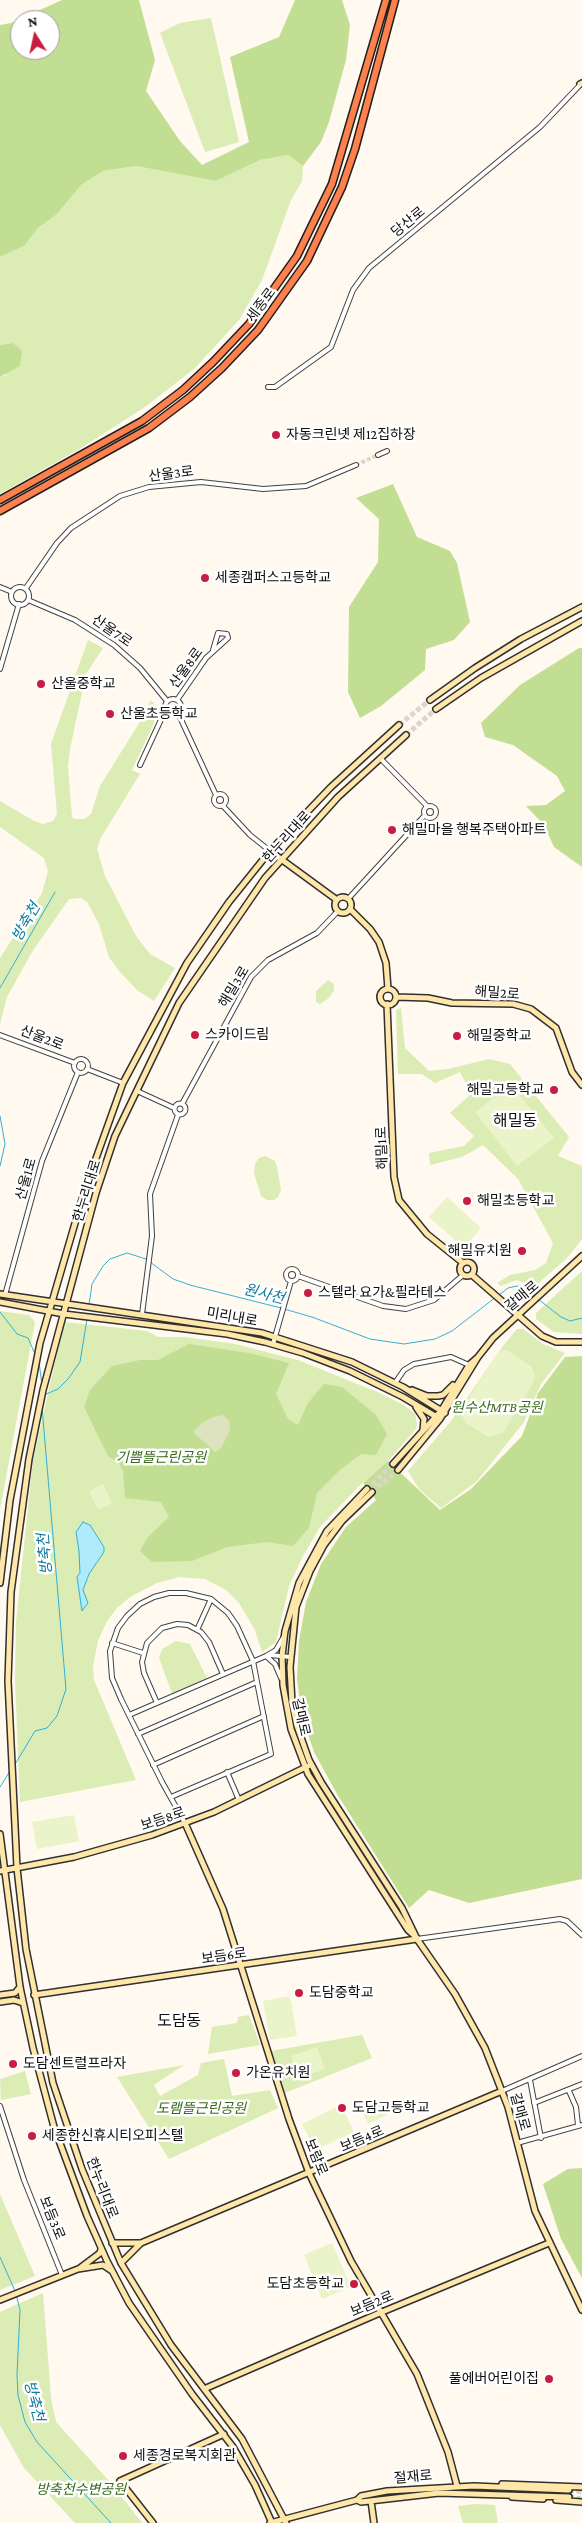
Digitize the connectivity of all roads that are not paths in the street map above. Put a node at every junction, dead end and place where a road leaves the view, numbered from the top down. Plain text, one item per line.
1 (386, 0) edge
2 (395, 0) edge
3 (581, 83) edge
4 (268, 387) dead end
5 (387, 451) dead end
6 (378, 455) tunnel mouth
7 (356, 465) tunnel mouth
8 (0, 500) edge
9 (0, 511) edge
10 (0, 587) edge
11 (26, 588) junction
12 (12, 592) junction
13 (28, 600) junction
14 (19, 604) junction
15 (582, 607) edge
16 (582, 621) edge
17 (213, 650) junction
18 (0, 668) edge
19 (177, 700) junction
20 (430, 700) tunnel mouth
21 (167, 701) junction
22 (436, 710) tunnel mouth
23 (165, 711) junction
24 (178, 713) junction
25 (399, 725) tunnel mouth
26 (406, 735) tunnel mouth
27 (380, 758) junction
28 (140, 765) dead end
29 (216, 795) junction
30 (223, 806) junction
31 (427, 806) junction
32 (424, 816) junction
33 (270, 851) junction
34 (280, 859) junction
35 (348, 899) junction
36 (337, 900) junction
37 (350, 909) junction
38 (338, 911) junction
39 (388, 989) junction
40 (396, 997) junction
41 (386, 1004) junction
42 (0, 1035) edge
43 (74, 1063) junction
44 (87, 1069) junction
45 (78, 1072) junction
46 (123, 1083) junction
47 (582, 1085) edge
48 (137, 1091) junction
49 (182, 1104) junction
50 (174, 1108) junction
51 (178, 1115) junction
52 (582, 1256) edge
53 (463, 1263) junction
54 (472, 1274) junction
55 (463, 1275) junction
56 (298, 1276) junction
57 (290, 1281) junction
58 (2, 1294) edge
59 (2, 1302) edge
60 (53, 1303) junction
61 (66, 1305) junction
62 (50, 1311) junction
63 (64, 1314) junction
64 (142, 1314) junction
65 (517, 1314) junction
66 (275, 1337) junction
67 (582, 1342) edge
68 (273, 1344) junction
69 (478, 1357) junction
70 (468, 1365) junction
71 (460, 1379) junction
72 (395, 1383) junction
73 (402, 1387) junction
74 (403, 1397) junction
75 (443, 1412) junction
76 (438, 1417) junction
77 (415, 1440) junction
78 (393, 1464) tunnel mouth
79 (398, 1470) tunnel mouth
80 (0, 1583) edge
81 (211, 1599) junction
82 (197, 1630) junction
83 (285, 1634) junction
84 (112, 1644) junction
85 (143, 1653) junction
86 (266, 1656) junction
87 (282, 1656) junction
88 (290, 1657) junction
89 (253, 1661) junction
90 (223, 1674) junction
91 (257, 1682) junction
92 (283, 1682) junction
93 (158, 1703) junction
94 (129, 1715) junction
95 (264, 1716) junction
96 (138, 1734) junction
97 (311, 1764) junction
98 (154, 1765) junction
99 (305, 1767) junction
100 (227, 1772) junction
101 (171, 1797) junction
102 (239, 1800) junction
103 (185, 1823) junction
104 (0, 1834) edge
105 (16, 1869) junction
106 (2, 1870) edge
107 (582, 1935) edge
108 (417, 1939) junction
109 (242, 1965) junction
110 (20, 1987) junction
111 (34, 1995) junction
112 (0, 1996) edge
113 (0, 2002) edge
114 (23, 2003) junction
115 (582, 2056) edge
116 (530, 2080) junction
117 (582, 2084) edge
118 (502, 2091) junction
119 (569, 2091) junction
120 (534, 2103) junction
121 (0, 2106) edge
122 (580, 2125) edge
123 (541, 2138) junction
124 (517, 2143) junction
125 (309, 2173) junction
126 (112, 2243) junction
127 (140, 2243) junction
128 (549, 2243) junction
129 (101, 2247) junction
130 (121, 2262) junction
131 (78, 2269) junction
132 (113, 2272) junction
133 (62, 2275) junction
134 (2, 2299) edge
135 (581, 2301) edge
136 (582, 2310) edge
137 (382, 2312) junction
138 (204, 2389) junction
139 (224, 2434) junction
140 (457, 2486) junction
141 (474, 2486) junction
142 (582, 2487) edge
143 (569, 2490) tunnel mouth
144 (474, 2493) junction
145 (569, 2497) tunnel mouth
146 (357, 2500) junction
147 (372, 2501) junction
148 (582, 2502) edge
149 (285, 2521) edge
150 (152, 2523) edge
151 (271, 2523) edge
152 (374, 2523) edge

1 - 8 highway, 세종로
2 - 9 highway, 세종로
3 - 4 street, 당산로
5 - 6 street
7 - 11 street, 산울3로
10 - 12 street
11 - 12 street
11 - 13 street
12 - 14 street
13 - 14 street
13 - 21 street, 산울7로
14 - 18 street
15 - 20 street
16 - 22 street
17 - 17 street
17 - 19 street, 산울8로
19 - 21 street
19 - 24 street
21 - 23 street
23 - 24 street
23 - 28 street
24 - 29 street
25 - 33 street, 한누리대로
26 - 27 street, 한누리대로
27 - 31 street
27 - 34 street, 한누리대로
29 - 30 street
29 - 30 street
30 - 33 street
31 - 32 street
31 - 32 street
32 - 35 street
33 - 34 street
33 - 46 street, 한누리대로
34 - 36 street
34 - 48 street, 한누리대로
35 - 36 street
35 - 37 street
36 - 38 street
37 - 38 street
37 - 39 street
38 - 49 street, 해밀3로
39 - 40 street
39 - 41 street
40 - 41 street
40 - 47 street, 해밀2로
41 - 53 street, 해밀1로
42 - 43 street, 산울2로
43 - 44 street
43 - 45 street
44 - 45 street
44 - 46 street
45 - 58 street, 산울1로
46 - 60 street, 한누리대로
48 - 50 street
48 - 61 street, 한누리대로
49 - 50 street
49 - 51 street, 해밀3로
50 - 51 street
51 - 64 street
52 - 65 street, 갈매로
53 - 54 street
53 - 55 street
54 - 55 street
54 - 65 street
55 - 56 street
56 - 57 street
56 - 57 street
57 - 66 street
58 - 60 street, 미리내로
59 - 62 street, 미리내로
60 - 61 street, 미리내로
60 - 62 street, 한누리대로
61 - 63 street, 한누리대로
61 - 64 street, 미리내로
62 - 63 street, 미리내로
62 - 80 street, 한누리대로
63 - 68 street, 미리내로
63 - 105 street, 한누리대로
64 - 66 street, 미리내로
65 - 67 street
65 - 69 street, 갈매로
66 - 68 street
66 - 72 street, 미리내로
68 - 74 street, 미리내로
69 - 70 street, 갈매로
69 - 75 street, 갈매로
70 - 71 street, 갈매로
70 - 72 street
71 - 73 street
71 - 75 street, 갈매로
72 - 73 street, 미리내로
73 - 75 street, 미리내로
74 - 76 street, 미리내로
74 - 77 street
75 - 76 street, 갈매로
76 - 77 street, 갈매로
76 - 79 street, 갈매로
77 - 78 street, 갈매로
81 - 82 street
81 - 84 street
81 - 89 street
82 - 85 street
82 - 90 street
83 - 86 street
83 - 87 street, 갈매로
83 - 88 street, 갈매로
84 - 85 street
84 - 94 street
85 - 93 street
86 - 87 street
86 - 89 street
86 - 92 street
87 - 88 street
87 - 92 street, 갈매로
88 - 97 street, 갈매로
89 - 90 street
89 - 91 street
90 - 93 street
91 - 95 street
91 - 96 street
92 - 99 street, 갈매로
93 - 94 street
94 - 96 street
95 - 98 street
95 - 100 street
96 - 98 street
97 - 99 street, 보듬8로
97 - 108 street, 갈매로
98 - 101 street
99 - 102 street, 보듬8로
99 - 108 street, 갈매로
100 - 101 street
100 - 102 street
101 - 103 street
102 - 103 street, 보듬8로
103 - 105 street, 보듬8로
103 - 109 street, 보람로
104 - 106 street, 한누리대로
105 - 106 street, 보듬8로
105 - 111 street, 한누리대로
106 - 110 street, 한누리대로
107 - 108 street
108 - 109 street, 보듬6로
108 - 118 street, 갈매로
109 - 111 street, 보듬6로
109 - 125 street, 보람로
110 - 112 street
110 - 114 street, 한누리대로
111 - 126 street, 한누리대로
113 - 114 street
114 - 129 street, 한누리대로
115 - 116 street, 보듬4로
116 - 118 street, 보듬4로
116 - 120 street
117 - 119 street
118 - 124 street, 갈매로
118 - 125 street, 보듬4로
119 - 120 street
119 - 122 street
120 - 123 street
121 - 133 street, 보듬3로
122 - 123 street
123 - 124 street
124 - 128 street, 갈매로
125 - 127 street, 보듬4로
125 - 137 street, 보람로
126 - 127 street
126 - 130 street, 한누리대로
127 - 130 street
128 - 135 street, 갈매로
128 - 137 street, 보듬2로
129 - 131 street
129 - 132 street, 한누리대로
130 - 138 street, 한누리대로
131 - 132 street
131 - 133 street
132 - 139 street, 한누리대로
133 - 134 street
135 - 136 street, 갈매로
137 - 138 street, 보듬2로
137 - 140 street, 보람로
138 - 149 street, 한누리대로
139 - 150 street
139 - 151 street, 한누리대로
140 - 141 street, 절재로
140 - 146 street, 절재로
141 - 142 street, 절재로
141 - 143 street, 절재로
144 - 145 street, 절재로
144 - 147 street, 절재로
144 - 148 street, 절재로
146 - 147 street, 절재로
146 - 149 street, 절재로
147 - 152 street
149 - 151 street, 절재로

